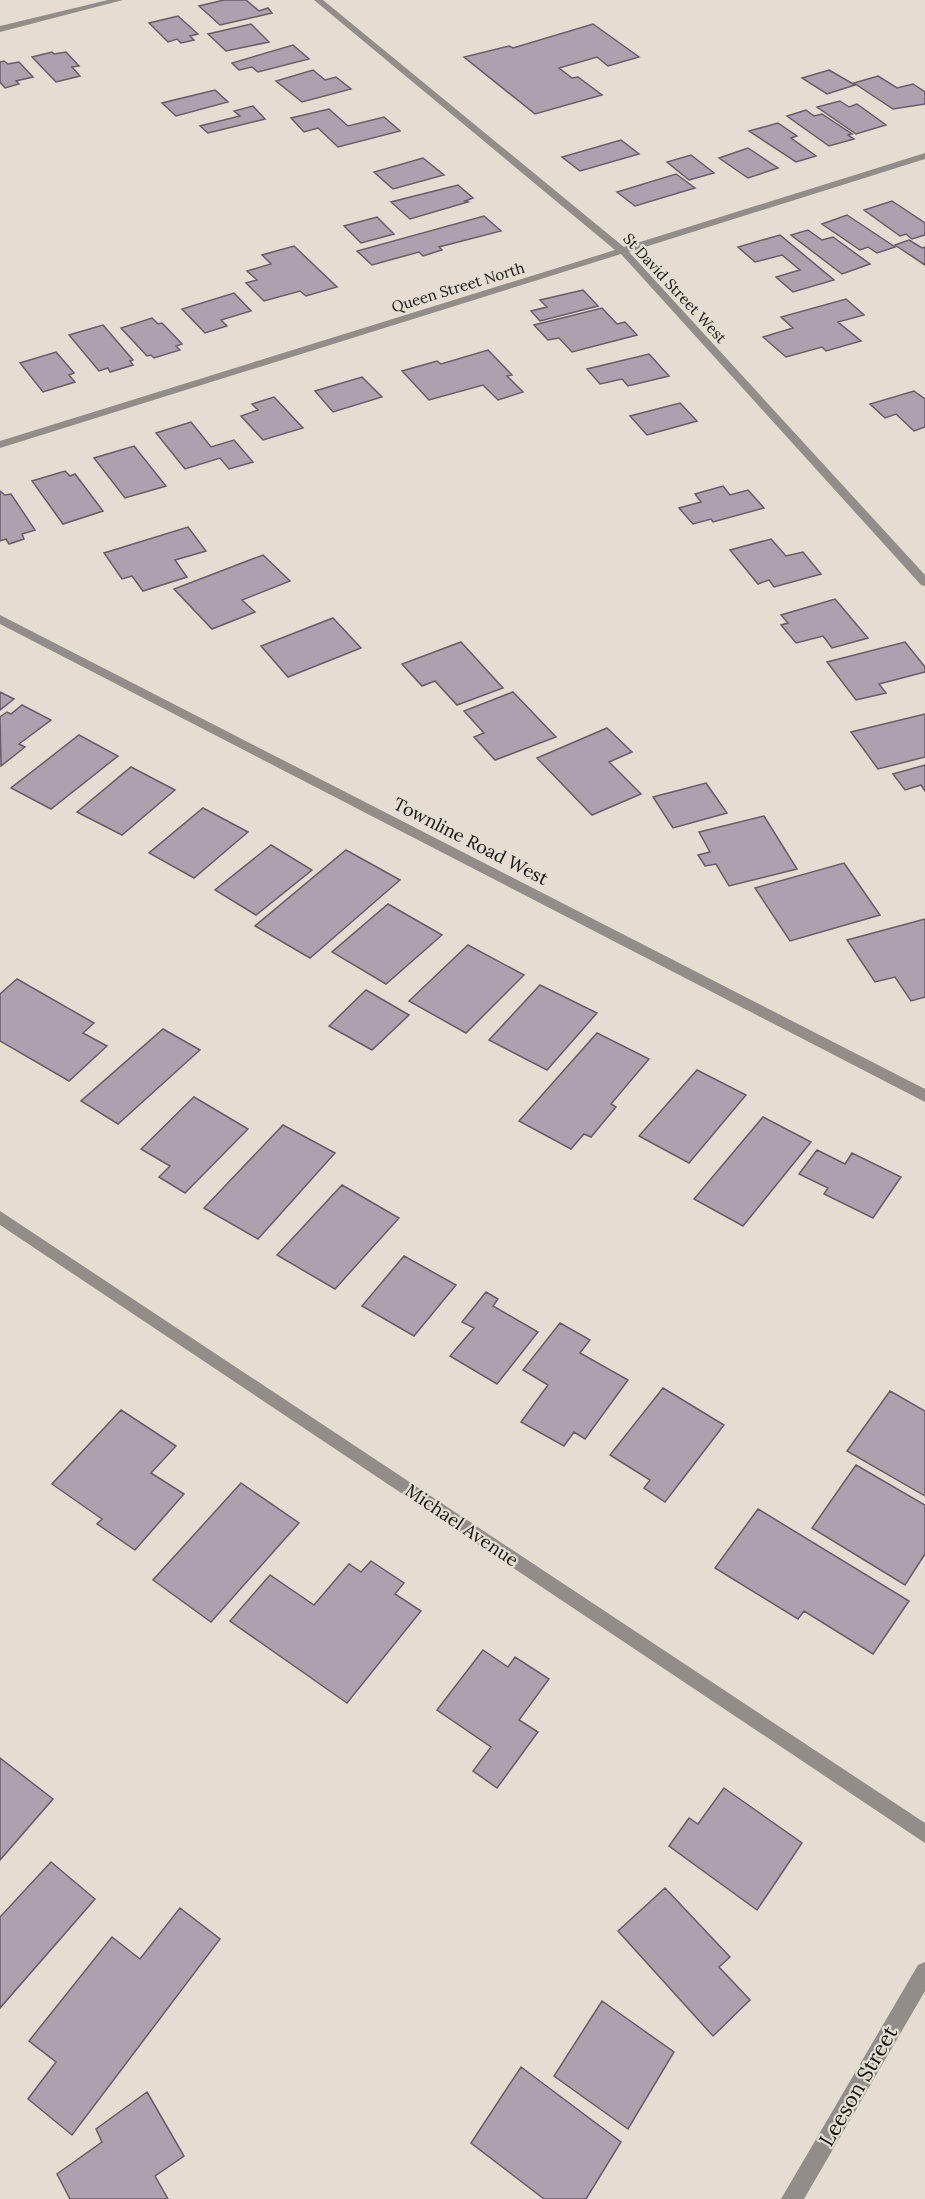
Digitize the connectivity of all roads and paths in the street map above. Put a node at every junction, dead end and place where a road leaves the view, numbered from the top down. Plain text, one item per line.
1 (119, 0) edge
2 (318, 0) edge
3 (0, 29) edge
4 (925, 156) edge
5 (623, 251) junction
6 (0, 445) edge
7 (925, 582) edge
8 (0, 619) edge
9 (925, 1096) edge
10 (0, 1217) edge
11 (925, 1834) edge
12 (925, 1972) edge
13 (792, 2199) edge

1 - 3 street
2 - 5 street, St David Street West
4 - 5 street, Queen Street North
5 - 6 street, Queen Street North
5 - 7 street, St David Street West
8 - 9 street, Townline Road West
10 - 11 street, Michael Avenue
12 - 13 street, Leeson Street

